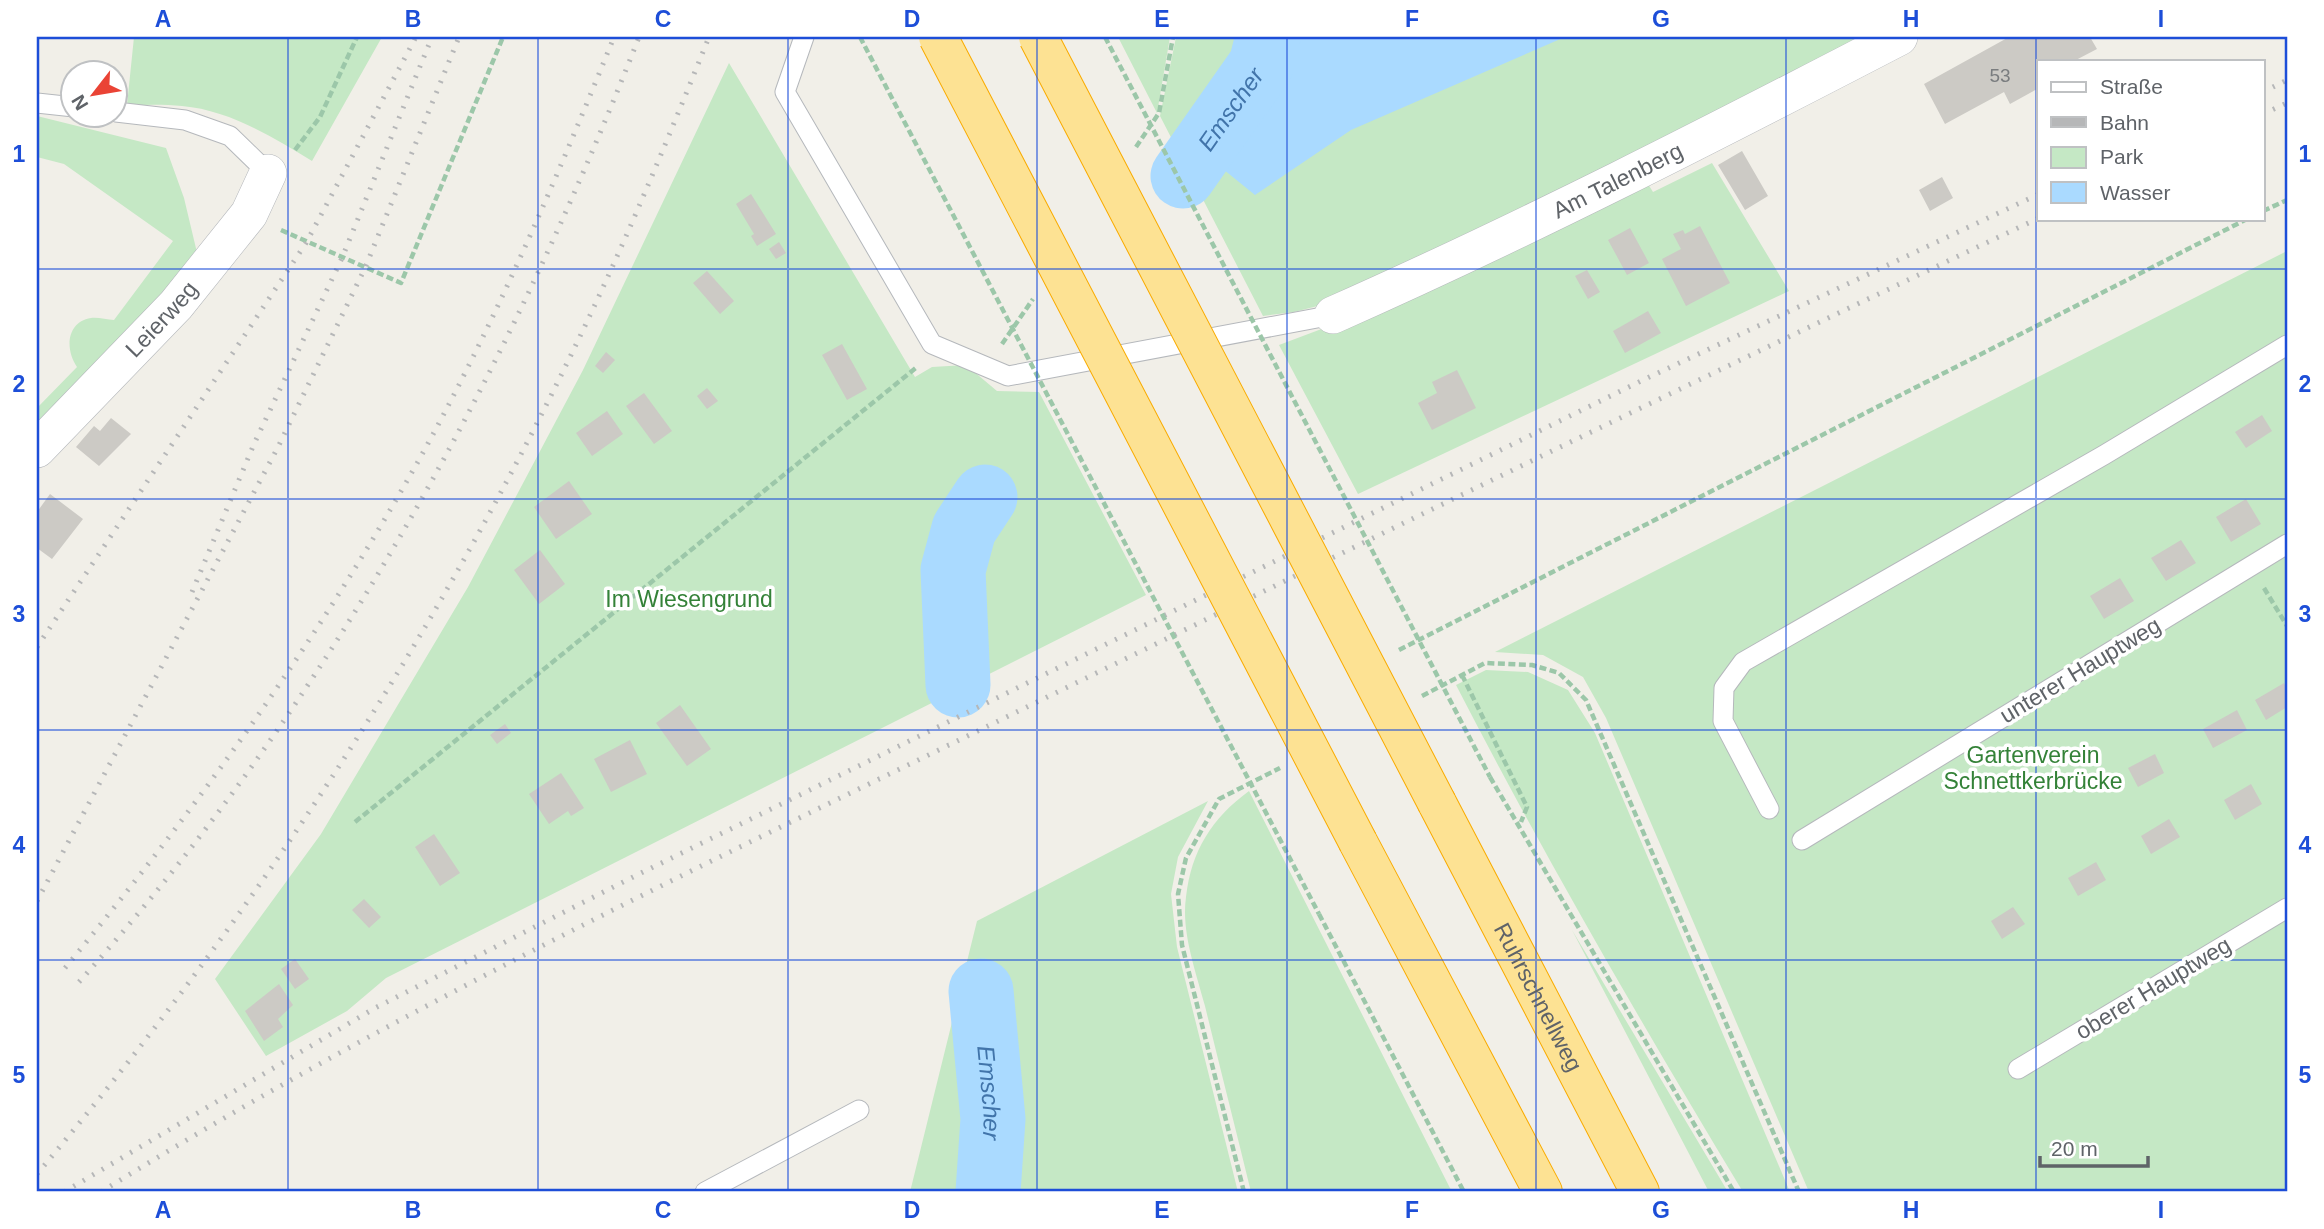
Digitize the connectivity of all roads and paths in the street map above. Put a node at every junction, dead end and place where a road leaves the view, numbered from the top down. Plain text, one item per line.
1 (357, 37) edge
2 (503, 37) edge
3 (804, 37) edge
4 (860, 37) edge
5 (938, 37) edge
6 (1038, 37) edge
7 (1105, 37) edge
8 (1899, 37) edge
9 (37, 103) edge
10 (60, 105) edge
11 (130, 114) edge
12 (268, 173) junction
13 (2287, 200) edge
14 (2264, 211) edge
15 (249, 214) junction
16 (2245, 220) edge
17 (1333, 315) joint
18 (932, 344) junction
19 (2287, 345) edge
20 (37, 449) edge
21 (2287, 544) edge
22 (2251, 566) junction
23 (2287, 626) edge
24 (1395, 652) dead end
25 (1462, 675) dead end
26 (1769, 809) dead end
27 (355, 822) dead end
28 (1520, 823) junction
29 (1802, 840) dead end
30 (2287, 908) edge
31 (2018, 1069) dead end
32 (859, 1110) dead end
33 (705, 1192) edge
34 (1464, 1192) edge
35 (1543, 1192) edge
36 (1640, 1192) edge
37 (1734, 1192) edge

1 - 12 path
2 - 15 path
3 - 18 lane
4 - 34 path, bridge
5 - 35 highway, bridge
6 - 36 highway, Ruhrschnellweg, bridge
7 - 28 path, bridge
8 - 17 street, Am Talenberg
9 - 10 lane
11 - 12 lane
12 - 15 street, Leierweg
13 - 14 path
15 - 20 street, Leierweg
16 - 24 path
17 - 18 lane
18 - 27 path
19 - 26 lane
21 - 22 lane, unterer Hauptweg
22 - 23 path
22 - 29 lane, unterer Hauptweg
25 - 28 path
28 - 37 path
30 - 31 lane, oberer Hauptweg
32 - 33 lane

